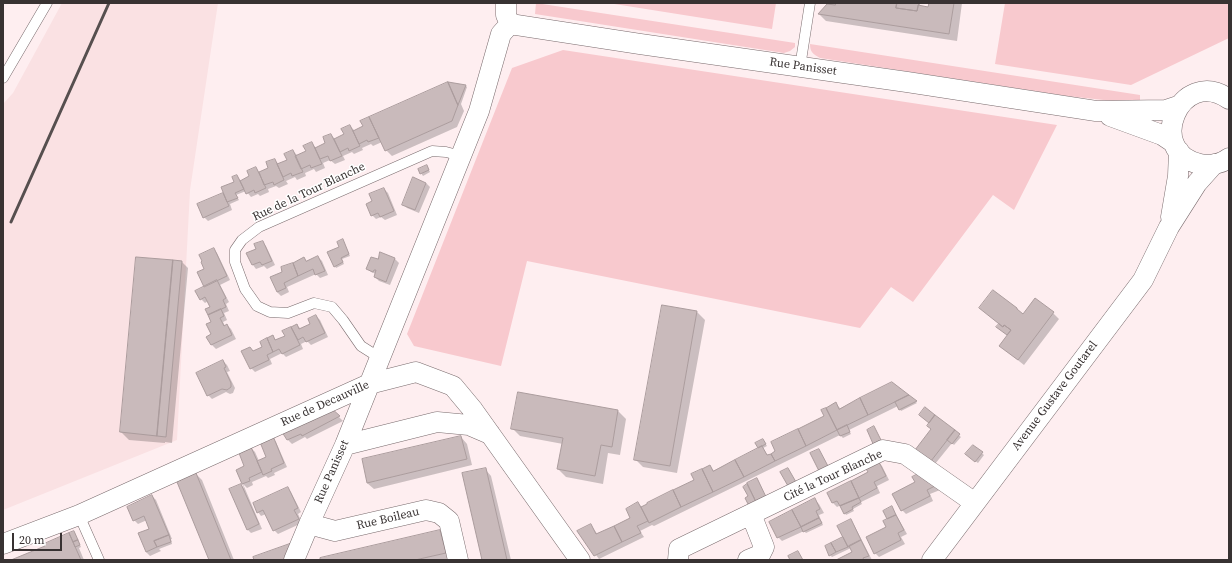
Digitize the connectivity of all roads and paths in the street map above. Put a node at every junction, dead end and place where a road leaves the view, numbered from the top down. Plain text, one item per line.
1 (47, 3) edge
2 (506, 3) edge
3 (810, 3) edge
4 (510, 24) junction
5 (800, 67) junction
6 (3, 78) edge
7 (1229, 82) edge
8 (1221, 95) edge
9 (1178, 106) junction
10 (1096, 112) junction
11 (1176, 147) junction
12 (461, 156) junction
13 (1222, 161) edge
14 (1169, 227) junction
15 (380, 358) junction
16 (369, 384) junction
17 (490, 434) junction
18 (345, 445) junction
19 (975, 503) junction
20 (752, 514) junction
21 (79, 515) junction
22 (309, 524) junction
23 (3, 544) edge
24 (99, 560) edge
25 (294, 560) edge
26 (458, 560) edge
27 (580, 560) edge
28 (678, 560) edge
29 (748, 560) edge
30 (932, 560) edge

1 - 6 lane
2 - 4 street
3 - 5 lane
4 - 5 street, Rue Panisset
4 - 12 street, Rue Panisset
5 - 10 street, Rue Panisset
7 - 8 street
8 - 9 street
9 - 10 street
9 - 11 street, Avenue Gustave Goutarel
10 - 11 street
11 - 13 street
11 - 14 street, Avenue Gustave Goutarel
12 - 15 street, Rue Panisset
12 - 15 lane, Rue de la Tour Blanche
13 - 14 street, Avenue Gustave Goutarel
14 - 19 street, Avenue Gustave Goutarel
15 - 16 street, Rue Panisset
16 - 17 street, Rue de Decauville
16 - 18 street, Rue Panisset
16 - 21 street, Rue de Decauville
17 - 18 street
17 - 27 street, Rue de Decauville
18 - 22 street, Rue Panisset
19 - 20 street, Cité la Tour Blanche
19 - 30 street, Avenue Gustave Goutarel
20 - 28 street, Cité la Tour Blanche
20 - 29 street
21 - 23 street, Rue de Decauville
21 - 24 lane
22 - 25 street, Rue Panisset
22 - 26 street, Rue Boileau

